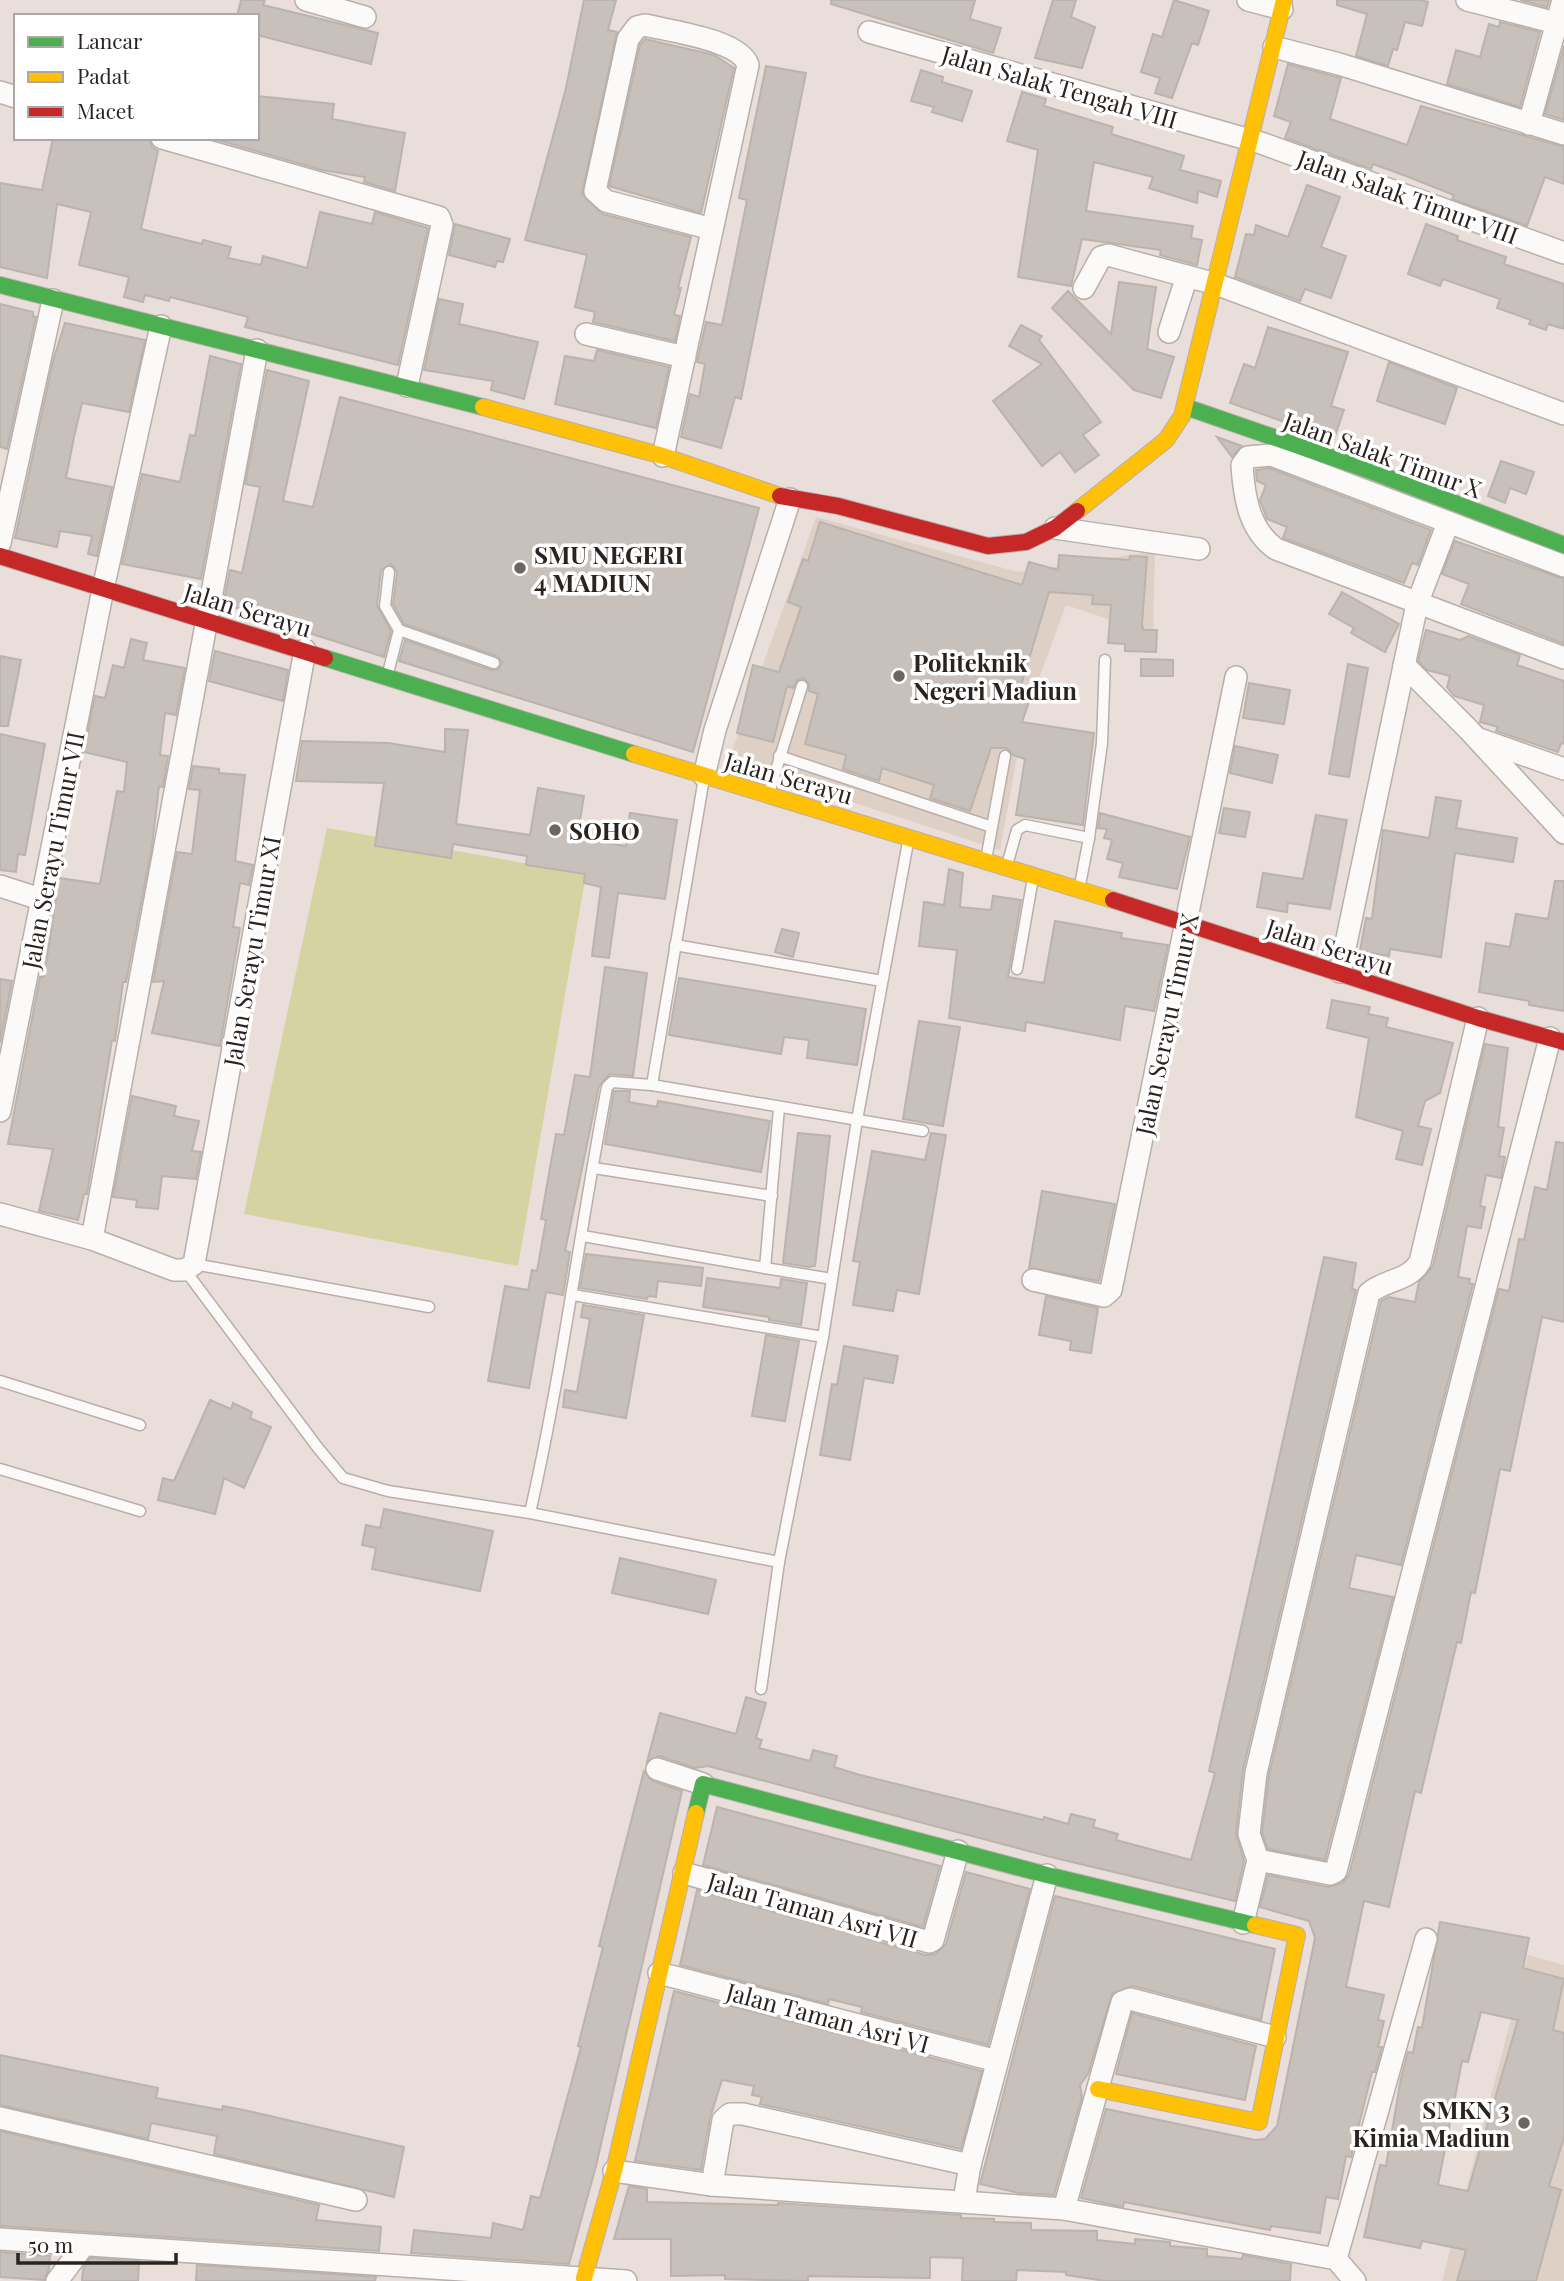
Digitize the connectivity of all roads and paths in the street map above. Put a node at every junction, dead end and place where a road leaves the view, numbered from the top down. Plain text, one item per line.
1 (306, 0) edge
2 (1248, 0) edge
3 (1466, 0) edge
4 (1563, 0) edge
5 (1283, 5) edge
6 (365, 17) dead end
7 (1560, 24) edge
8 (869, 32) dead end
9 (1274, 47) junction
10 (1529, 124) junction
11 (1564, 134) edge
12 (169, 140) edge
13 (1251, 140) junction
14 (712, 229) junction
15 (1564, 253) edge
16 (1188, 276) junction
17 (1216, 284) junction
18 (0, 285) edge
19 (1084, 288) dead end
20 (53, 300) junction
21 (162, 326) junction
22 (1170, 332) dead end
23 (586, 334) dead end
24 (257, 350) junction
25 (685, 357) junction
26 (407, 386) junction
27 (1184, 412) junction
28 (1564, 414) edge
29 (663, 456) junction
30 (790, 499) junction
31 (1448, 523) junction
32 (1055, 528) junction
33 (0, 542) edge
34 (1564, 545) edge
35 (1199, 549) dead end
36 (0, 556) edge
37 (1564, 566) edge
38 (389, 572) dead end
39 (103, 589) junction
40 (1417, 604) junction
41 (209, 620) junction
42 (398, 630) junction
43 (305, 650) junction
44 (1564, 658) edge
45 (1105, 660) dead end
46 (494, 663) dead end
47 (387, 676) junction
48 (1236, 677) dead end
49 (1401, 679) junction
50 (802, 686) dead end
51 (1477, 739) junction
52 (779, 756) junction
53 (1005, 756) dead end
54 (1564, 769) edge
55 (704, 776) junction
56 (769, 793) junction
57 (992, 827) junction
58 (1564, 833) edge
59 (909, 836) junction
60 (1089, 838) junction
61 (986, 861) junction
62 (1007, 868) junction
63 (1033, 875) junction
64 (0, 886) edge
65 (1079, 888) junction
66 (43, 900) junction
67 (1187, 924) junction
68 (675, 945) junction
69 (1017, 969) dead end
70 (1339, 972) junction
71 (882, 981) junction
72 (1478, 1018) junction
73 (1557, 1040) edge
74 (652, 1086) junction
75 (779, 1108) junction
76 (0, 1111) edge
77 (857, 1120) junction
78 (923, 1131) dead end
79 (594, 1168) junction
80 (772, 1196) junction
81 (0, 1214) edge
82 (583, 1236) junction
83 (92, 1239) junction
84 (192, 1262) junction
85 (765, 1268) junction
86 (832, 1279) junction
87 (1033, 1280) dead end
88 (573, 1295) junction
89 (429, 1307) dead end
90 (823, 1337) junction
91 (0, 1381) edge
92 (140, 1425) dead end
93 (0, 1469) edge
94 (140, 1511) dead end
95 (530, 1513) junction
96 (779, 1562) junction
97 (761, 1689) dead end
98 (657, 1769) dead end
99 (703, 1784) junction
100 (958, 1850) junction
101 (1258, 1860) junction
102 (684, 1873) junction
103 (1047, 1875) junction
104 (1243, 1923) junction
105 (1426, 1938) dead end
106 (659, 1973) junction
107 (1275, 2037) junction
108 (997, 2061) junction
109 (1098, 2089) junction
110 (0, 2118) edge
111 (970, 2165) junction
112 (614, 2171) junction
113 (712, 2185) junction
114 (356, 2200) dead end
115 (964, 2200) junction
116 (1064, 2209) junction
117 (0, 2239) edge
118 (84, 2245) junction
119 (1345, 2274) edge
120 (584, 2278) junction
121 (57, 2281) edge
122 (626, 2281) edge

1 - 6 street
2 - 5 street
3 - 7 street
4 - 7 street
5 - 9 street
7 - 10 street
8 - 13 street, Jalan Salak Tengah VIII
9 - 10 street
9 - 13 street
10 - 11 street
12 - 26 street
13 - 15 street, Jalan Salak Timur VIII
13 - 17 street
14 - 14 street
14 - 25 street
16 - 17 street
16 - 19 street
16 - 22 street
17 - 27 street
17 - 28 street
18 - 20 street
20 - 21 street
20 - 33 street
21 - 24 street
21 - 39 street, Jalan Serayu Timur VII
23 - 25 street
24 - 26 street
24 - 41 street
25 - 29 street
26 - 29 street
27 - 32 street
27 - 34 street, Jalan Salak Timur X
29 - 30 street
30 - 32 street
30 - 55 street
31 - 37 street
31 - 40 street
31 - 40 street
32 - 35 street
36 - 39 street, Jalan Serayu
38 - 42 lane
39 - 41 street, Jalan Serayu
39 - 66 street, Jalan Serayu Timur VII
40 - 44 street
40 - 49 street
41 - 43 street, Jalan Serayu
41 - 83 street
42 - 46 lane
42 - 47 lane
43 - 47 street, Jalan Serayu
43 - 84 street, Jalan Serayu Timur XI
45 - 60 lane
47 - 55 street, Jalan Serayu
48 - 67 street, Jalan Serayu Timur X
49 - 51 street
49 - 70 street
50 - 52 lane
51 - 54 street
51 - 58 street
52 - 56 lane
52 - 57 lane
53 - 57 lane
55 - 56 street, Jalan Serayu
55 - 68 lane
56 - 59 street, Jalan Serayu
57 - 61 lane
59 - 61 street, Jalan Serayu
59 - 71 lane
60 - 62 lane
60 - 65 lane
61 - 62 street, Jalan Serayu
62 - 63 street, Jalan Serayu
63 - 65 street, Jalan Serayu
63 - 69 lane
64 - 66 street
65 - 67 street, Jalan Serayu
66 - 76 street, Jalan Serayu Timur VII
67 - 70 street, Jalan Serayu
67 - 87 street, Jalan Serayu Timur X
68 - 71 lane
68 - 74 lane
70 - 72 street, Jalan Serayu
71 - 77 lane
72 - 73 street, Jalan Serayu
72 - 101 street
73 - 101 street
74 - 75 lane
74 - 79 lane
75 - 77 lane
75 - 80 lane
77 - 78 lane
77 - 86 lane
79 - 80 lane
79 - 82 lane
80 - 85 lane
81 - 83 street
82 - 85 lane
82 - 88 lane
83 - 84 street
84 - 89 lane
84 - 95 lane
85 - 86 lane
86 - 90 lane
88 - 90 lane
88 - 95 lane
90 - 96 lane
91 - 92 lane
93 - 94 lane
95 - 96 lane
96 - 97 lane
98 - 99 street
99 - 100 street
99 - 102 street
100 - 102 street, Jalan Taman Asri VII
100 - 103 street
101 - 104 street
102 - 106 street
103 - 104 street
103 - 108 street
104 - 107 street
105 - 119 street
106 - 108 street, Jalan Taman Asri VI
106 - 112 street
107 - 109 street
107 - 109 street
108 - 111 street
109 - 116 street
110 - 114 street
111 - 113 street
111 - 115 street
112 - 113 street
112 - 120 street
113 - 115 street
115 - 116 street
116 - 119 street
117 - 118 street
118 - 120 street
118 - 121 street
120 - 122 street

